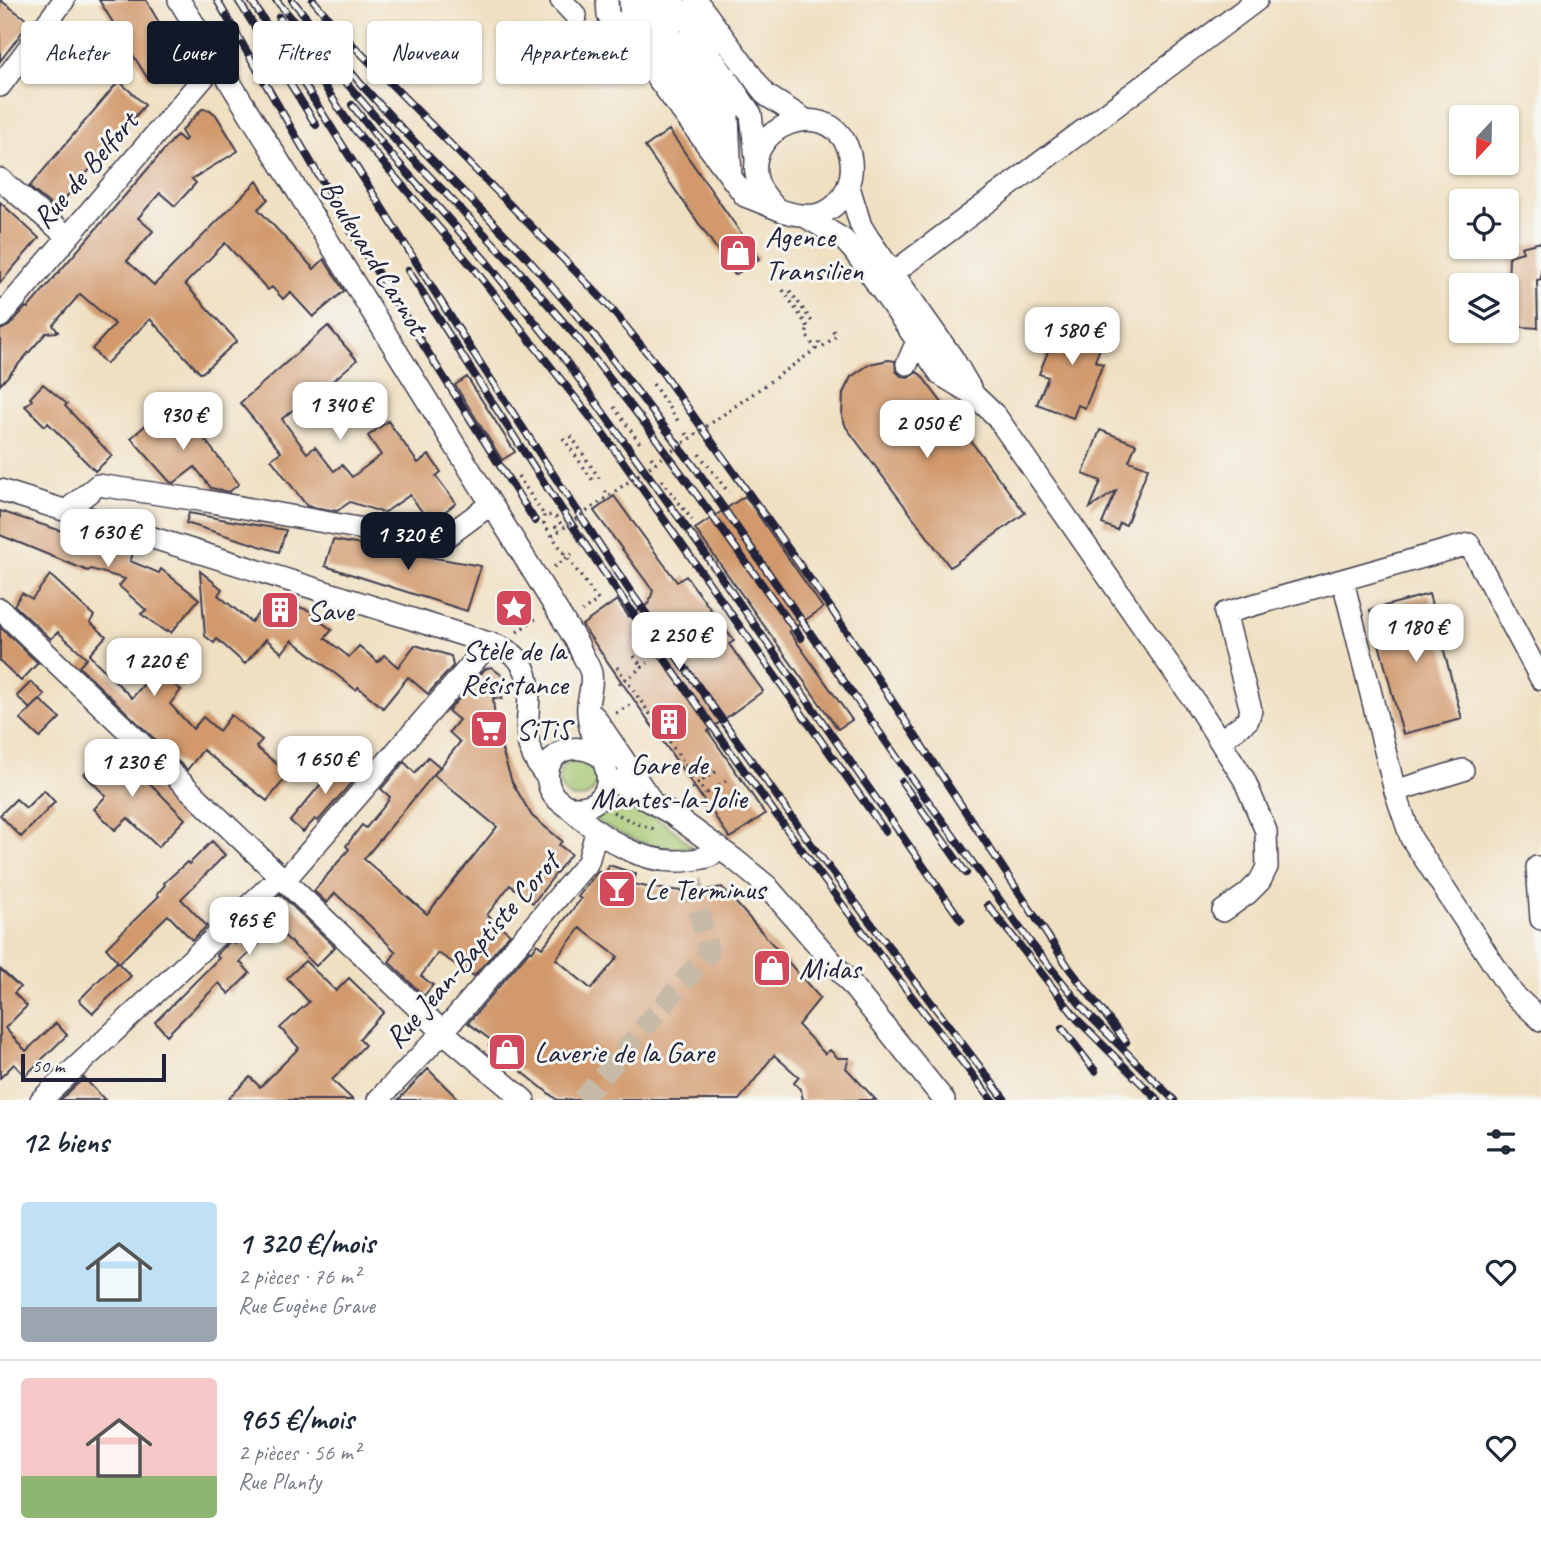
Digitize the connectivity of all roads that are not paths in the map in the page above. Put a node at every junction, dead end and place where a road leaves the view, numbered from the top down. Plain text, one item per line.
1 (64, 0) edge
2 (179, 0) edge
3 (561, 0) edge
4 (607, 0) edge
5 (630, 0) edge
6 (649, 0) edge
7 (671, 0) edge
8 (696, 0) edge
9 (1257, 0) edge
10 (576, 16) dead end
11 (192, 21) edge
12 (613, 21) edge
13 (631, 21) edge
14 (691, 27) junction
15 (709, 51) junction
16 (650, 68) edge
17 (652, 71) junction
18 (726, 76) junction
19 (198, 84) edge
20 (231, 84) edge
21 (0, 86) edge
22 (675, 102) junction
23 (804, 119) junction
24 (693, 127) junction
25 (716, 159) junction
26 (756, 161) junction
27 (0, 180) edge
28 (732, 180) junction
29 (849, 187) junction
30 (774, 205) junction
31 (804, 216) junction
32 (67, 236) junction
33 (885, 279) junction
34 (0, 317) edge
35 (917, 341) junction
36 (907, 364) dead end
37 (974, 395) junction
38 (0, 490) edge
39 (491, 504) junction
40 (66, 510) junction
41 (1343, 580) junction
42 (0, 609) edge
43 (494, 645) junction
44 (1541, 679) edge
45 (587, 707) junction
46 (1220, 741) junction
47 (601, 757) junction
48 (1463, 770) dead end
49 (547, 778) junction
50 (608, 778) junction
51 (1395, 791) junction
52 (652, 801) junction
53 (567, 806) junction
54 (596, 832) junction
55 (720, 848) junction
56 (1538, 867) dead end
57 (282, 878) junction
58 (1223, 911) dead end
59 (1541, 919) edge
60 (1541, 1020) edge
61 (443, 1032) junction
62 (41, 1100) edge
63 (378, 1100) edge
64 (524, 1100) edge
65 (944, 1100) edge

1 - 21 street
2 - 11 street, Boulevard Carnot
3 - 10 street
4 - 12 street
5 - 13 street
6 - 17 street
7 - 14 street
7 - 22 street
8 - 23 street
9 - 33 street
14 - 15 street
14 - 24 street
15 - 18 street
15 - 25 street
16 - 17 street
17 - 22 street
18 - 26 street
18 - 28 street
19 - 32 street, Rue de Belfort
20 - 39 street, Boulevard Carnot
22 - 24 street
23 - 26 street
23 - 29 street
24 - 25 street
25 - 28 street
26 - 30 street
27 - 32 street
28 - 30 street
29 - 31 street
29 - 33 street
30 - 31 street
31 - 33 street
32 - 34 street, Rue de Belfort
33 - 35 street
33 - 37 street
35 - 36 street
35 - 37 street
37 - 46 street
38 - 40 street
39 - 40 street
39 - 45 street, Boulevard Carnot
40 - 43 street
41 - 44 street
41 - 46 street
41 - 51 street
42 - 57 street
43 - 49 street
43 - 57 street
45 - 47 street, Boulevard Carnot
45 - 52 street
46 - 58 street
47 - 49 street
47 - 50 street
48 - 51 street
49 - 53 street
50 - 52 street
50 - 53 street
51 - 60 street
52 - 55 street
53 - 54 street
54 - 55 street
54 - 61 street, Rue Jean-Baptiste Corot
55 - 65 street
56 - 59 street
57 - 61 street
57 - 62 street
61 - 63 street, Rue Jean-Baptiste Corot
61 - 64 street

